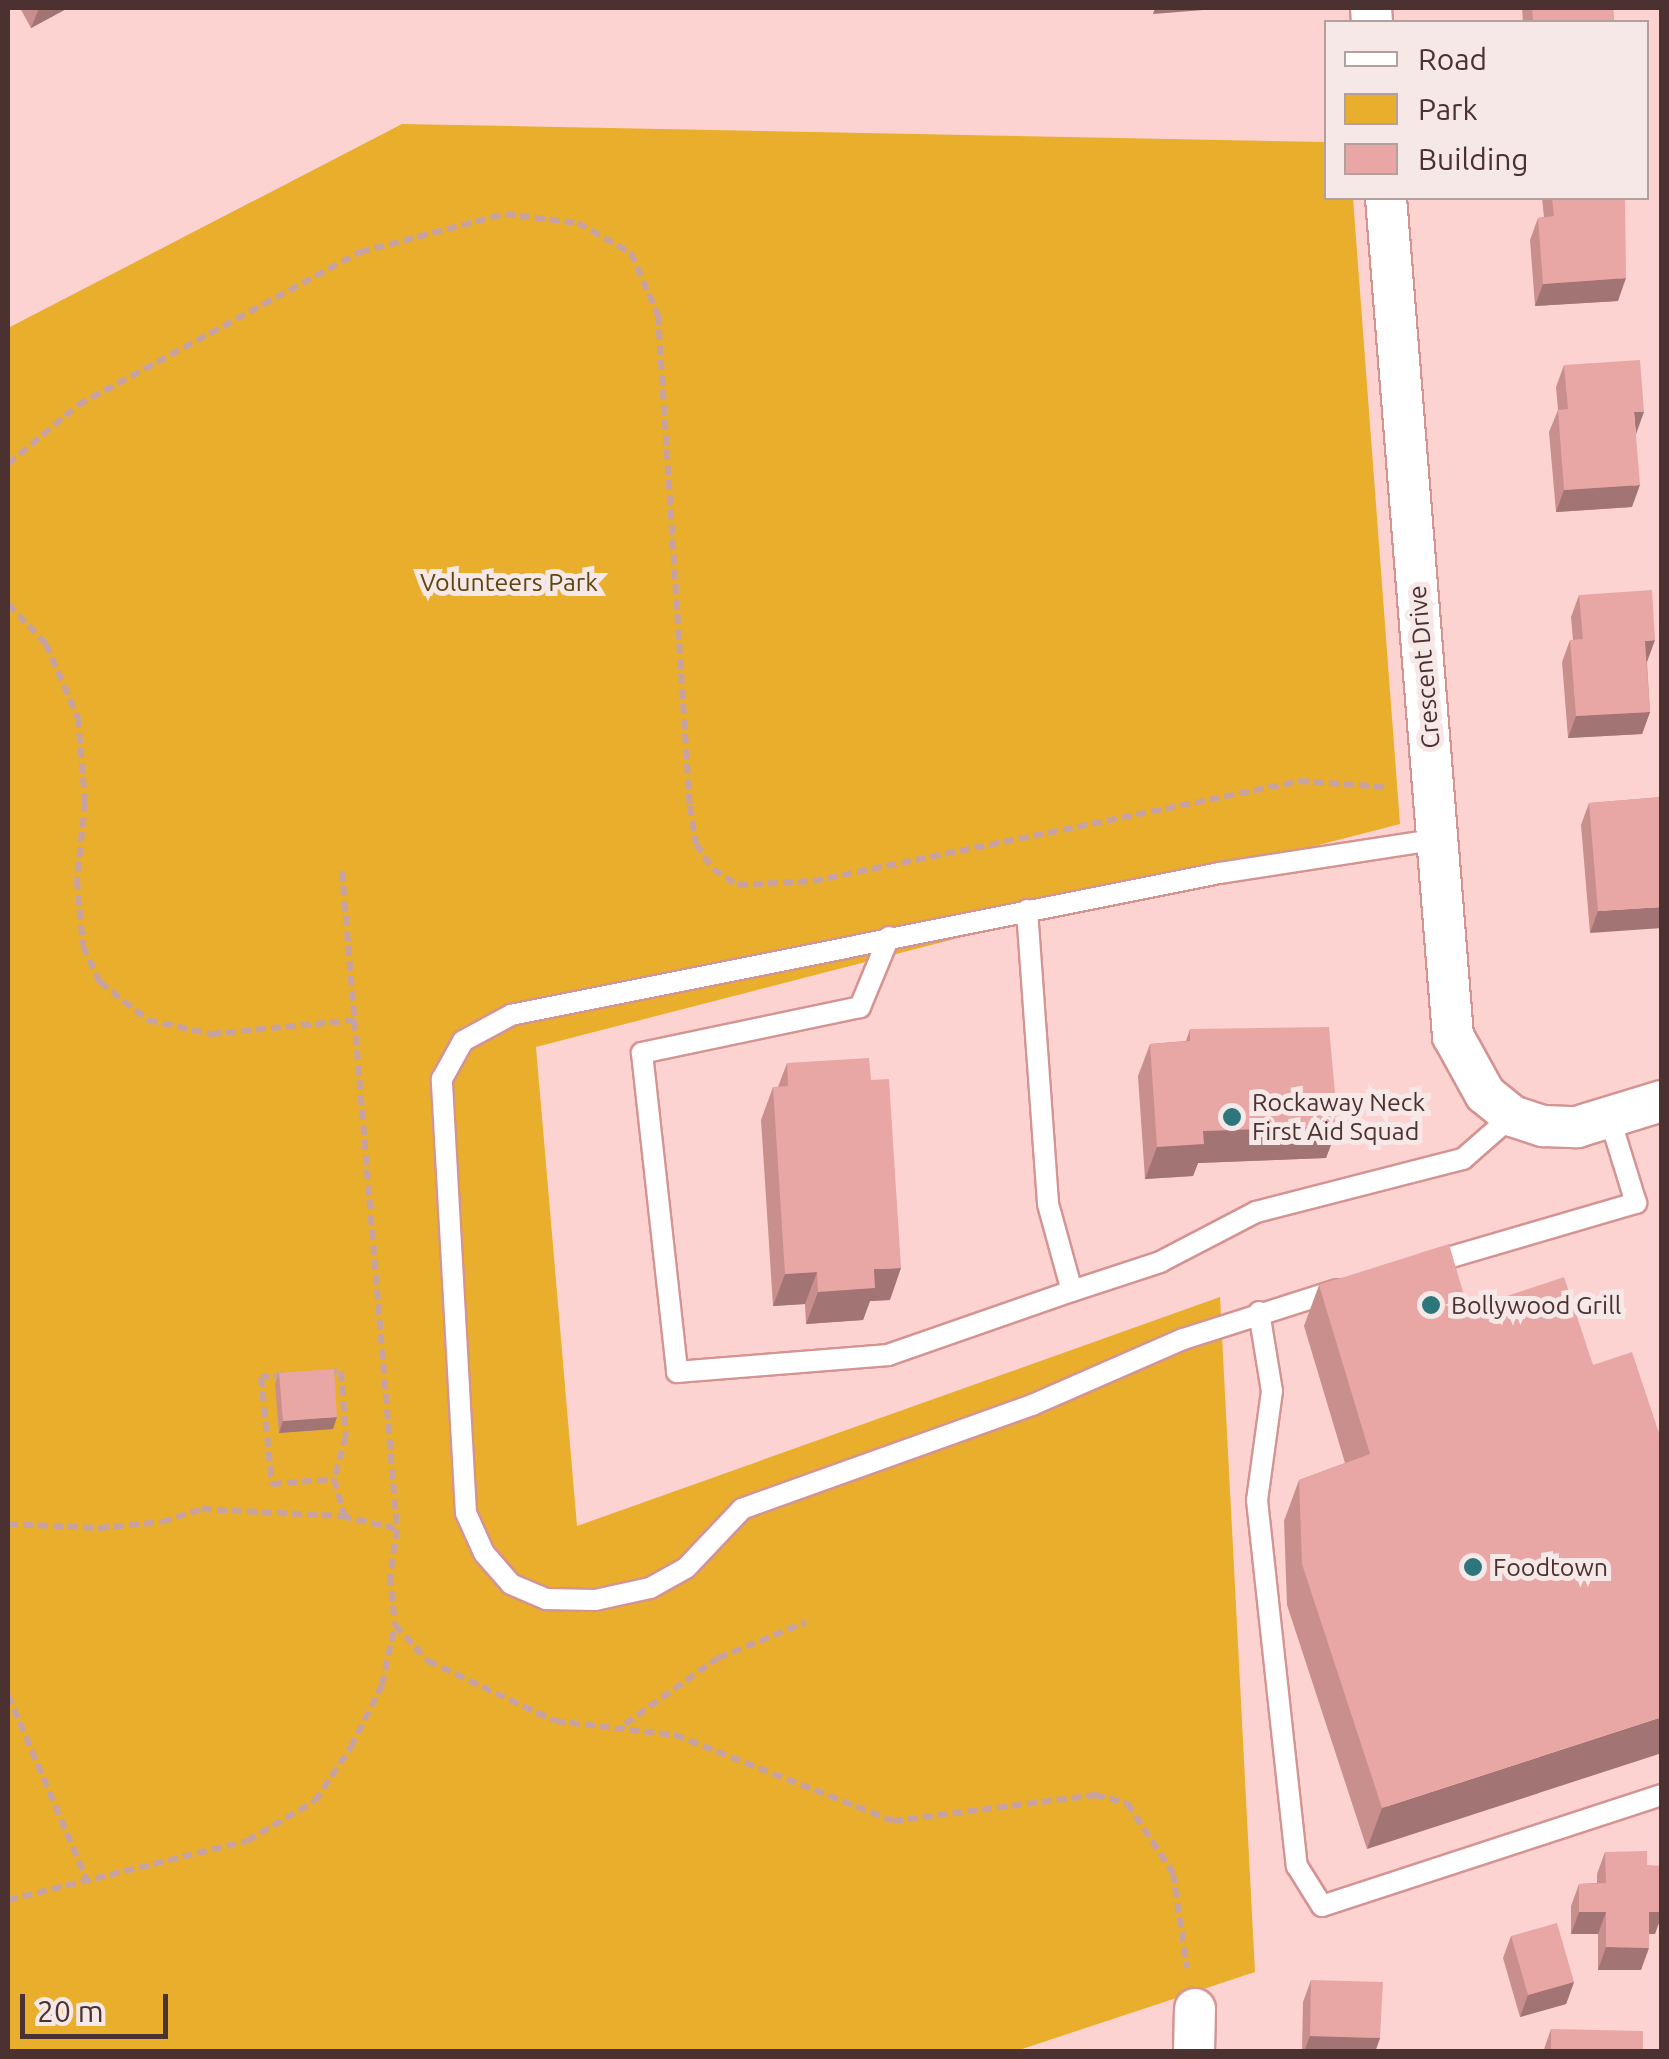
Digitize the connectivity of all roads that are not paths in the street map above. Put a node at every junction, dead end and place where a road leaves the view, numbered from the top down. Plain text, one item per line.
1 (1386, 200) edge
2 (1438, 839) junction
3 (1026, 910) junction
4 (889, 936) junction
5 (1662, 1101) edge
6 (1512, 1116) junction
7 (1609, 1116) junction
8 (1410, 1268) edge
9 (1353, 1285) edge
10 (1072, 1291) junction
11 (1258, 1312) junction
12 (1662, 1796) edge
13 (1195, 2009) dead end
14 (1194, 2052) edge

1 - 2 street, Crescent Drive
2 - 3 lane
2 - 6 street, Crescent Drive
3 - 4 lane
3 - 10 lane
4 - 10 lane
4 - 11 lane
5 - 7 street
6 - 7 street
6 - 10 lane
7 - 8 lane
9 - 11 lane
11 - 12 lane
13 - 14 street

